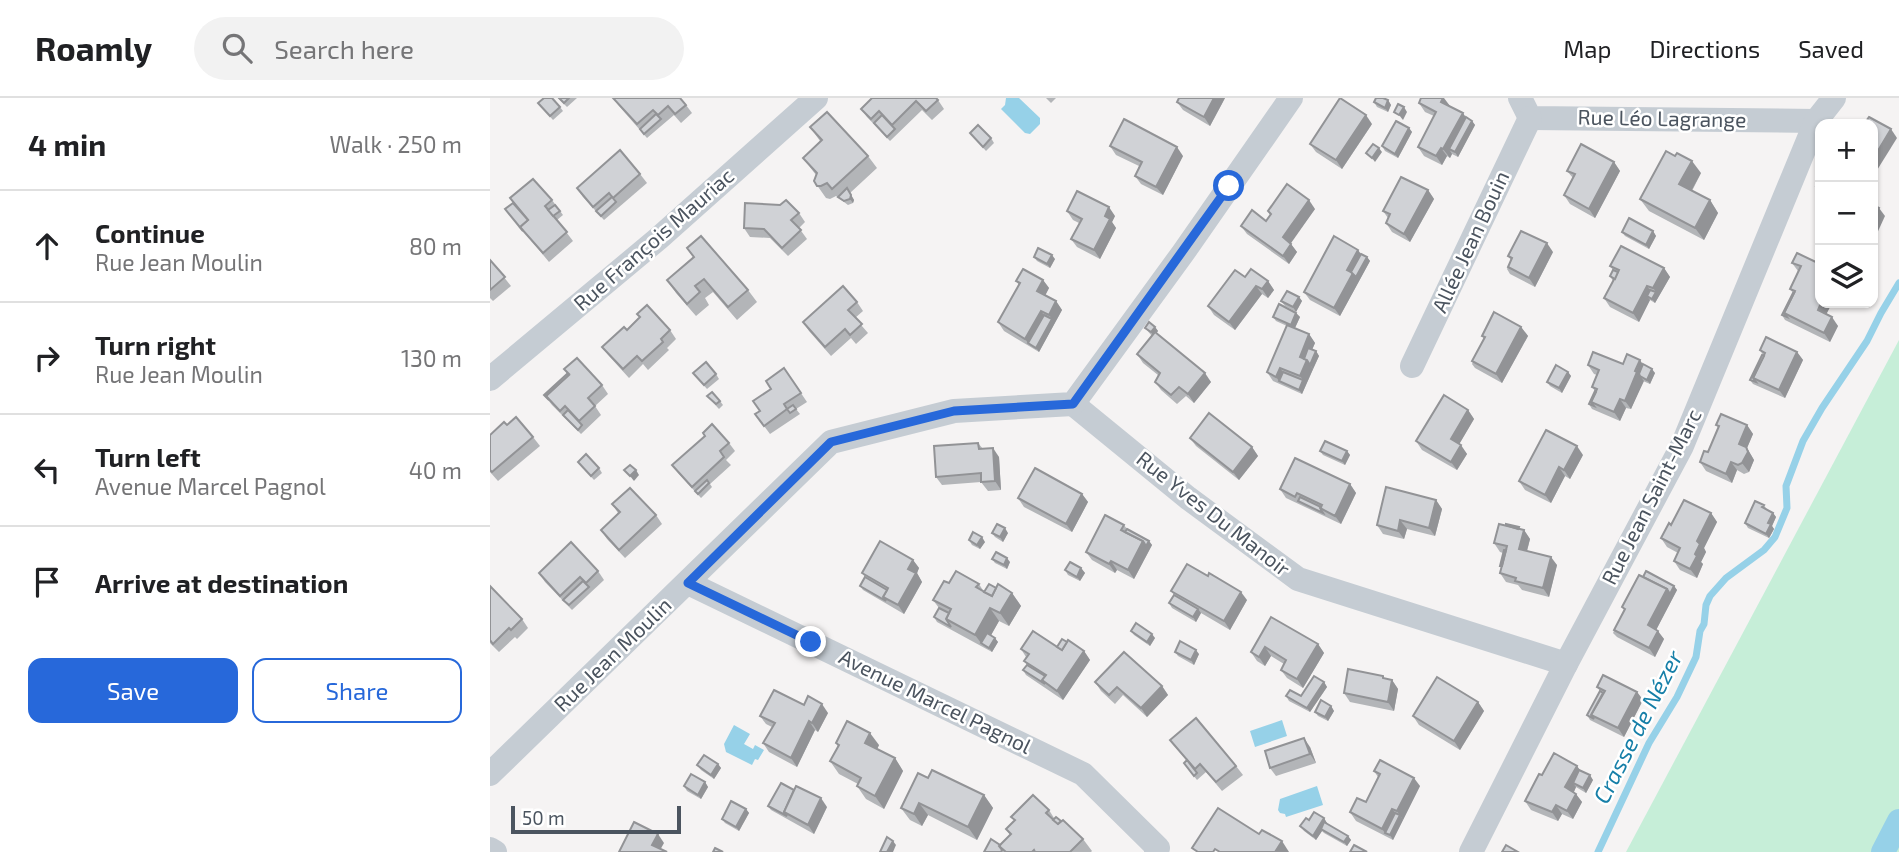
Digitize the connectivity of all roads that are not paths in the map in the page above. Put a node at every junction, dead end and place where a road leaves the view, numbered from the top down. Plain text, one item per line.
1 (816, 98) edge
2 (1291, 98) edge
3 (1834, 98) edge
4 (1525, 108) edge
5 (1818, 119) edge
6 (1815, 121) edge
7 (1815, 123) edge
8 (1412, 366) dead end
9 (490, 379) edge
10 (1073, 404) junction
11 (688, 583) junction
12 (1566, 664) junction
13 (490, 774) edge
14 (490, 849) edge
15 (495, 852) edge
16 (1156, 852) edge
17 (1471, 852) edge

1 - 9 street, Rue François Mauriac
2 - 10 street
3 - 5 street, Rue Jean Saint-Marc
4 - 6 street, Rue Léo Lagrange
4 - 8 street, Allée Jean Bouin
7 - 12 street, Rue Jean Saint-Marc
10 - 11 street, Rue Jean Moulin
10 - 12 street, Rue Yves Du Manoir
11 - 13 street, Rue Jean Moulin
11 - 16 street, Avenue Marcel Pagnol
12 - 17 street, Rue Jean Saint-Marc
14 - 15 street

